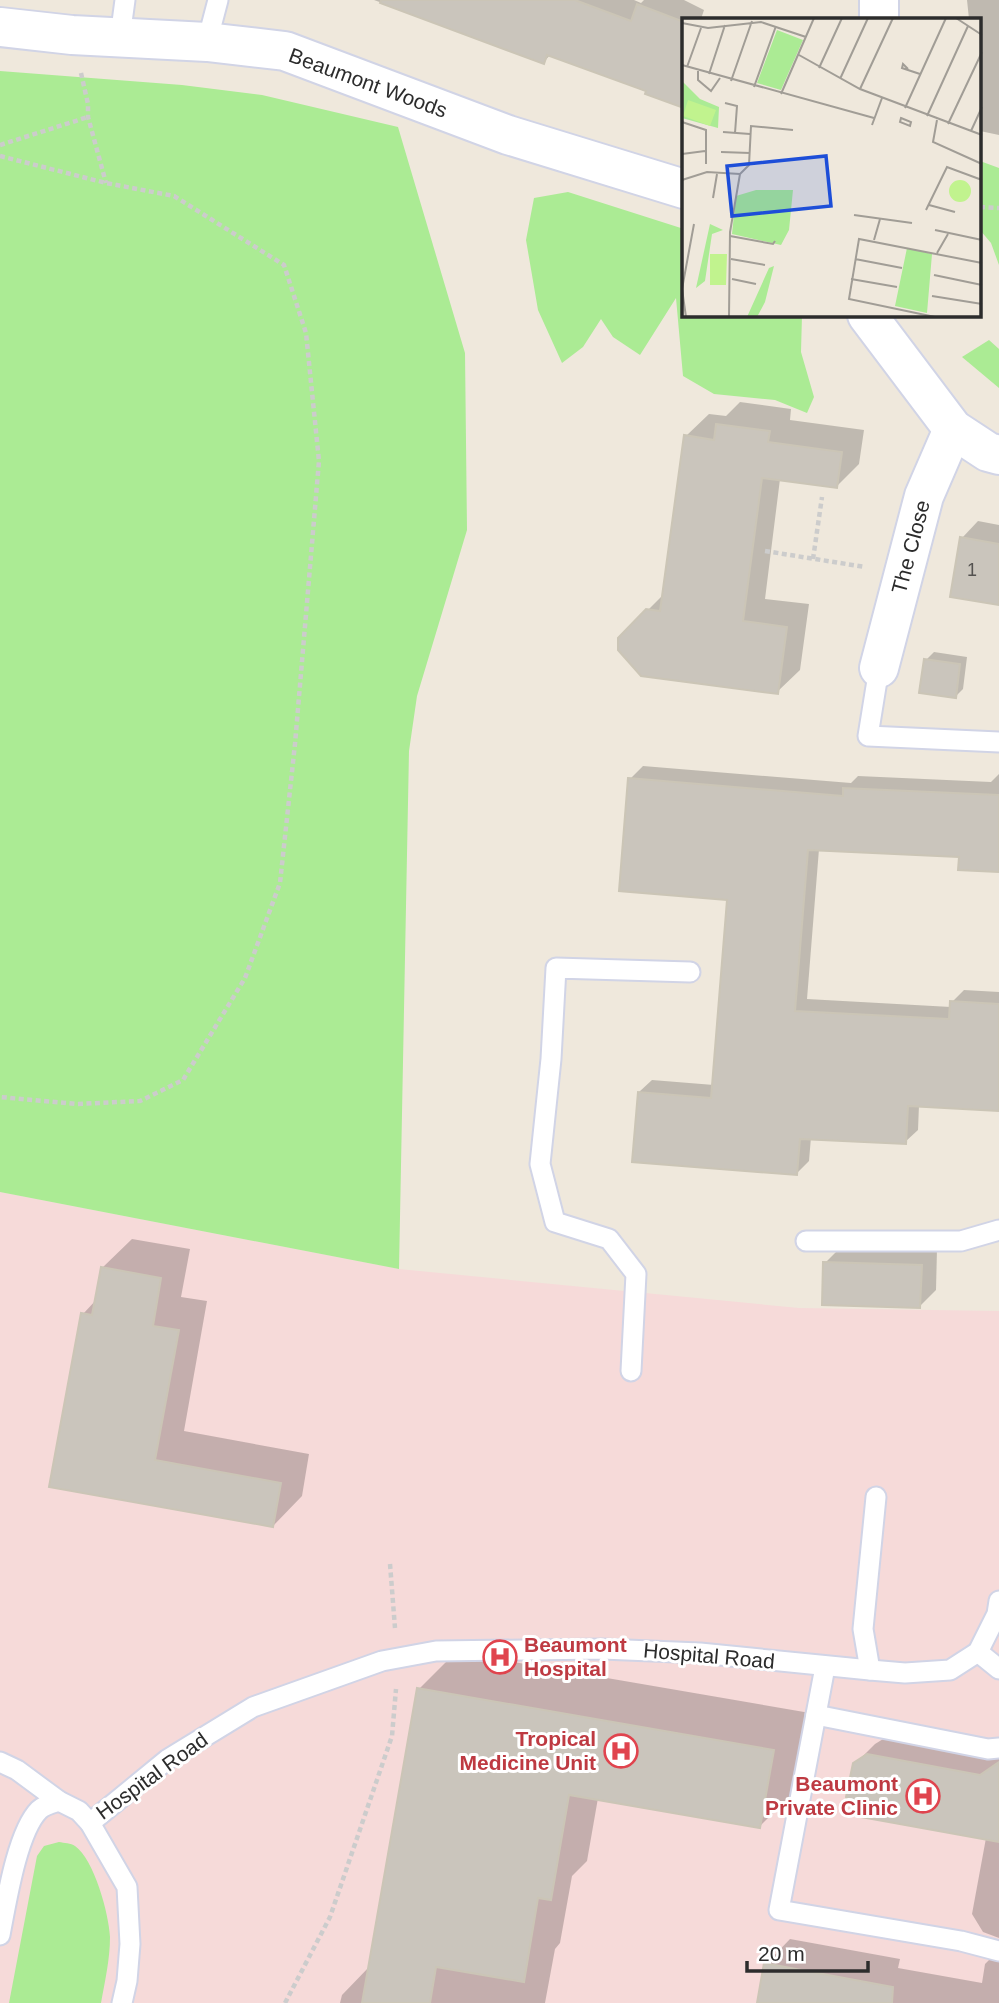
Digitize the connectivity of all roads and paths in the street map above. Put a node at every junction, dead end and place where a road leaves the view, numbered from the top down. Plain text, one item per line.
1 (125, 0) edge
2 (218, 0) edge
3 (879, 0) edge
4 (879, 18) edge
5 (0, 27) edge
6 (72, 35) junction
7 (120, 37) junction
8 (207, 42) junction
9 (88, 117) junction
10 (0, 145) edge
11 (0, 156) edge
12 (106, 183) junction
13 (682, 188) edge
14 (869, 317) edge
15 (953, 429) junction
16 (999, 454) edge
17 (822, 497) dead end
18 (765, 551) dead end
19 (813, 559) junction
20 (904, 574) junction
21 (879, 668) joint
22 (999, 742) edge
23 (690, 972) dead end
24 (0, 1097) edge
25 (999, 1230) edge
26 (806, 1241) dead end
27 (631, 1371) dead end
28 (876, 1497) dead end
29 (390, 1564) dead end
30 (999, 1601) edge
31 (978, 1652) junction
32 (398, 1658) junction
33 (825, 1667) junction
34 (999, 1669) edge
35 (870, 1670) junction
36 (816, 1715) junction
37 (999, 1748) edge
38 (0, 1762) edge
39 (59, 1801) junction
40 (90, 1823) junction
41 (0, 1935) edge
42 (999, 1951) edge
43 (122, 2003) edge
44 (285, 2003) edge

1 - 7 lane
2 - 8 lane
3 - 4 street
5 - 6 street, Beaumont Woods
6 - 7 street, Beaumont Woods
6 - 9 path
7 - 8 street, Beaumont Woods
8 - 13 street, Beaumont Woods
9 - 10 path
9 - 12 path
11 - 12 path
12 - 24 path
14 - 15 street
15 - 16 street
15 - 20 street, The Close
17 - 19 path
18 - 19 path
19 - 20 path
20 - 21 street, The Close
21 - 22 lane
23 - 27 lane
25 - 26 lane
28 - 35 lane
29 - 32 path
30 - 31 lane
31 - 34 lane
31 - 35 lane, Hospital Road
32 - 33 lane, Hospital Road
32 - 40 lane, Hospital Road
32 - 44 path
33 - 35 lane, Hospital Road
33 - 36 lane
36 - 37 lane
36 - 42 lane
38 - 39 lane
39 - 40 lane
39 - 41 lane
40 - 43 lane

